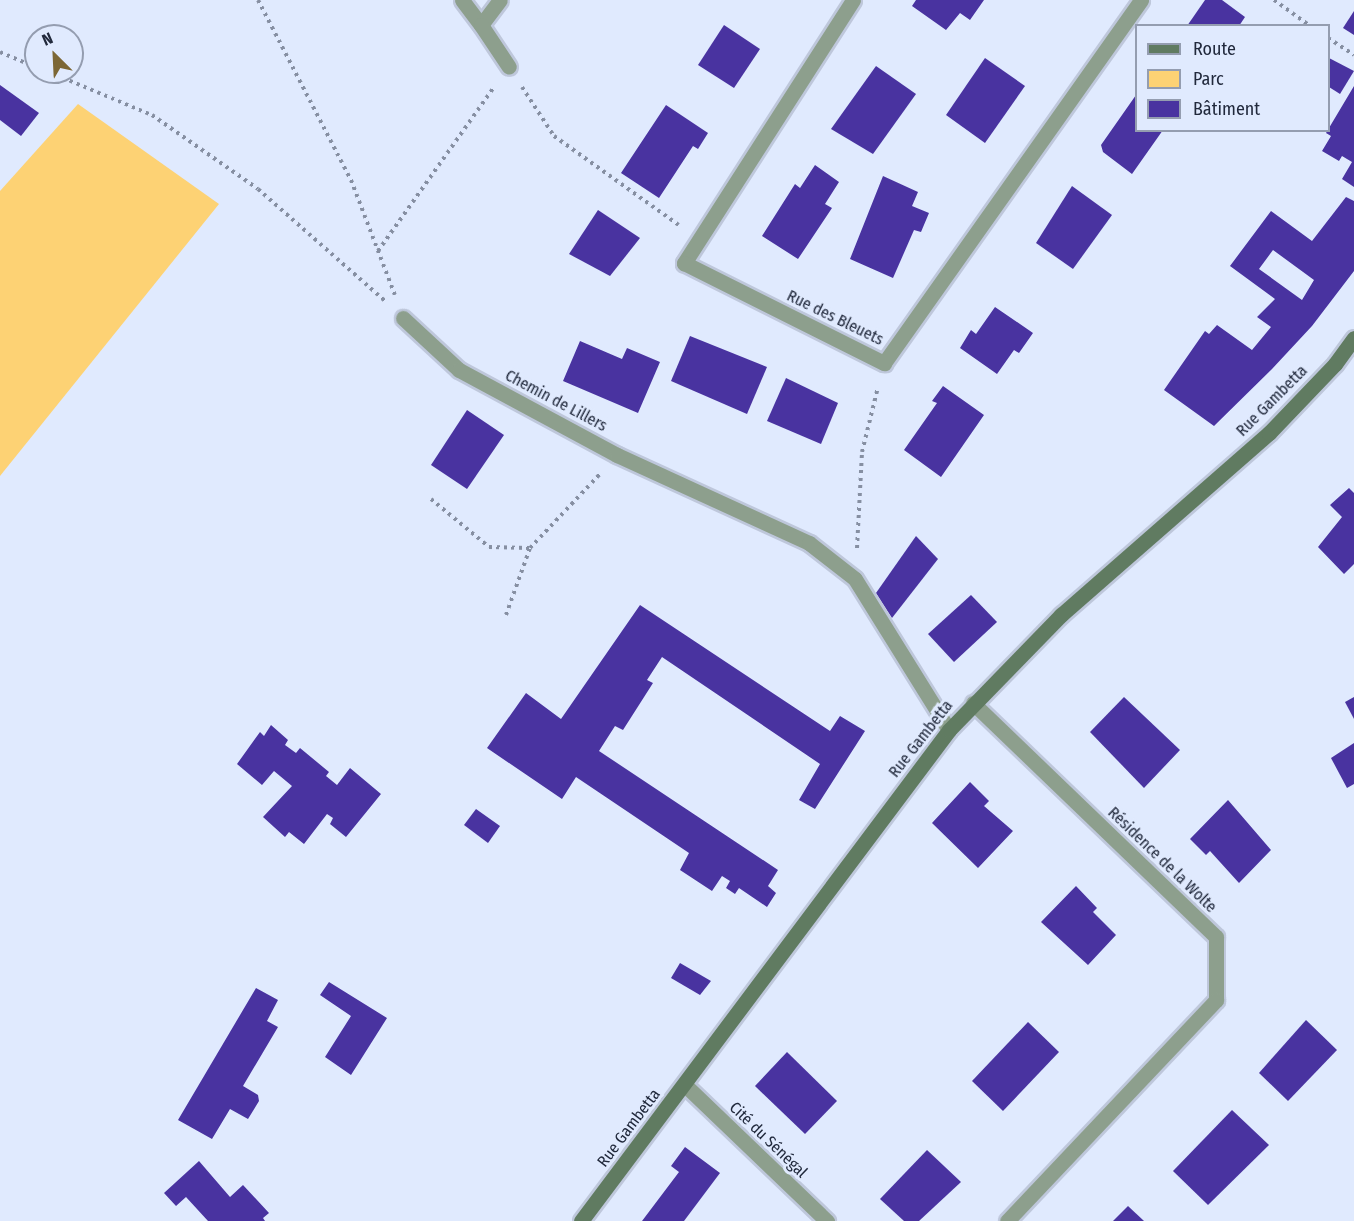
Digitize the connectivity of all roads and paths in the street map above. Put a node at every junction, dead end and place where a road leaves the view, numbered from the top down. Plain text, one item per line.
1 (258, 0) edge
2 (462, 0) edge
3 (500, 0) edge
4 (853, 0) edge
5 (1141, 0) edge
6 (1274, 0) edge
7 (1307, 24) edge
8 (481, 25) junction
9 (1330, 39) edge
10 (0, 52) edge
11 (1354, 55) edge
12 (24, 62) edge
13 (509, 67) junction
14 (78, 84) edge
15 (700, 240) junction
16 (378, 251) junction
17 (403, 318) junction
18 (1354, 338) edge
19 (884, 363) junction
20 (617, 455) junction
21 (431, 499) dead end
22 (530, 548) junction
23 (855, 579) junction
24 (506, 615) dead end
25 (973, 703) junction
26 (949, 730) junction
27 (685, 1085) junction
28 (580, 1221) edge
29 (827, 1221) edge
30 (1007, 1221) edge

1 - 16 path
2 - 8 street
3 - 8 street
4 - 15 street, Rue des Bleuets
5 - 19 street, Rue des Bleuets
6 - 7 path
8 - 13 street
9 - 11 path
10 - 12 path
13 - 15 path
13 - 16 path
14 - 17 path
15 - 19 street, Rue des Bleuets
16 - 17 path
17 - 20 street, Chemin de Lillers
18 - 25 main road, Rue Gambetta
19 - 23 path
20 - 22 path
20 - 23 street, Chemin de Lillers
21 - 22 path
22 - 24 path
23 - 26 street, Chemin de Lillers
25 - 26 main road, Rue Gambetta
25 - 30 street, Résidence de la Wolte
26 - 27 main road, Rue Gambetta
27 - 28 main road, Rue Gambetta
27 - 29 street, Cité du Sénégal

